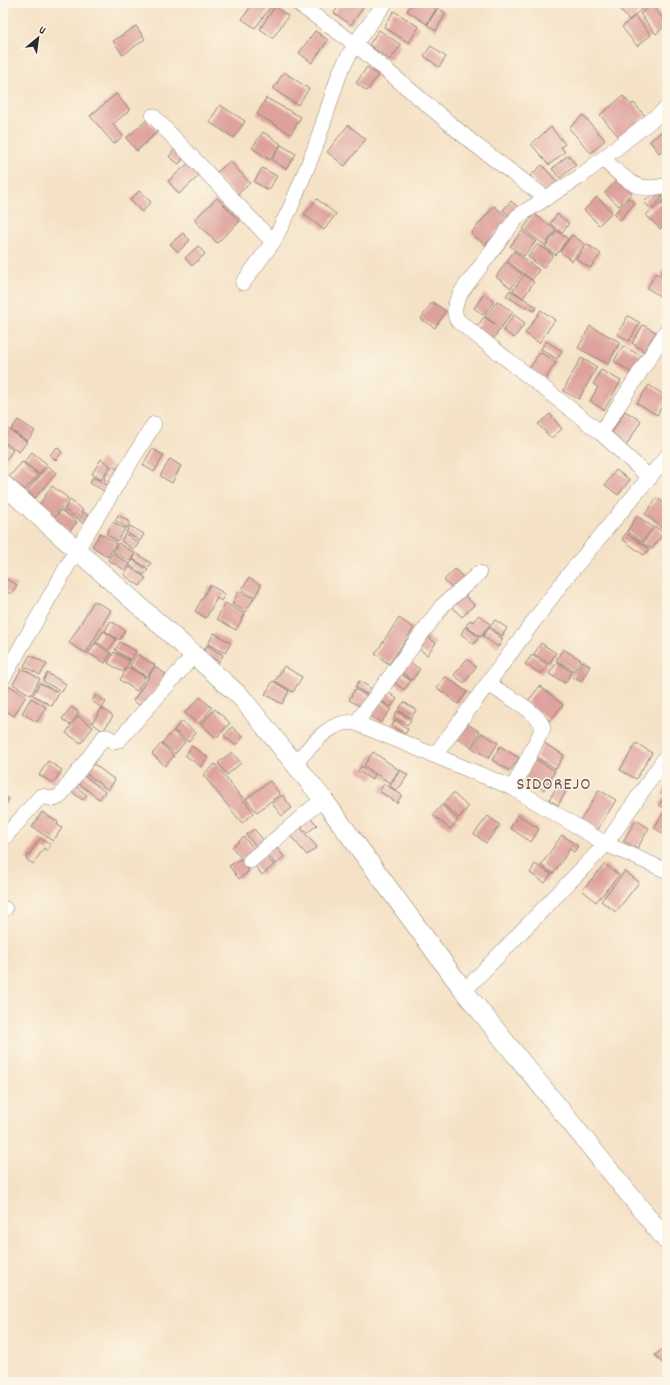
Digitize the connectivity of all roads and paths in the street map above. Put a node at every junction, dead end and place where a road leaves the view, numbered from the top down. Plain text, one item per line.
1 (297, 3) edge
2 (385, 3) edge
3 (355, 44) junction
4 (667, 108) edge
5 (153, 116) dead end
6 (603, 159) junction
7 (667, 185) edge
8 (546, 198) junction
9 (273, 242) junction
10 (244, 283) dead end
11 (667, 330) edge
12 (154, 424) dead end
13 (601, 433) junction
14 (667, 456) edge
15 (650, 478) junction
16 (3, 484) edge
17 (76, 551) junction
18 (479, 573) dead end
19 (194, 656) junction
20 (3, 678) edge
21 (488, 684) junction
22 (356, 723) junction
23 (435, 755) junction
24 (667, 755) edge
25 (294, 764) junction
26 (513, 788) junction
27 (322, 799) junction
28 (3, 839) edge
29 (606, 844) junction
30 (250, 861) dead end
31 (667, 871) edge
32 (464, 991) junction
33 (667, 1241) edge

1 - 3 street
2 - 3 street
3 - 8 street
3 - 9 street
4 - 6 street
5 - 9 street
6 - 7 street
6 - 8 street
8 - 13 street
9 - 10 street
11 - 13 street
12 - 17 street
13 - 15 street
14 - 15 street
15 - 21 street
16 - 17 main road
17 - 19 main road
17 - 20 street
18 - 22 street
19 - 25 main road
19 - 28 street
21 - 23 street
21 - 26 street
22 - 23 street
22 - 25 street
23 - 26 street
24 - 29 street
25 - 27 main road
26 - 29 street
27 - 30 street
27 - 32 main road
29 - 31 street
29 - 32 street
32 - 33 main road

